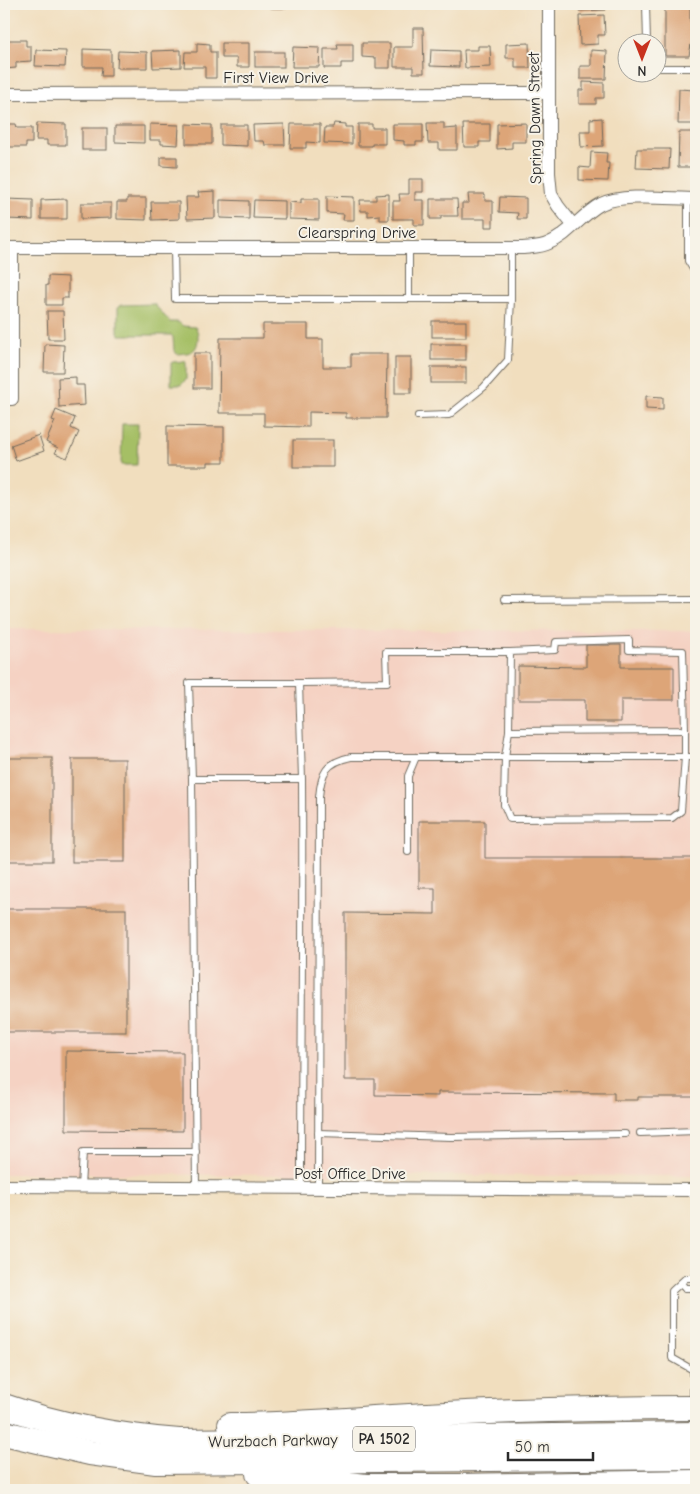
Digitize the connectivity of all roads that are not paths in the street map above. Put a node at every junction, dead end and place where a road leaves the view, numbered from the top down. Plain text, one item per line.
1 (549, 4) edge
2 (646, 4) edge
3 (647, 32) edge
4 (668, 68) edge
5 (696, 68) edge
6 (549, 93) junction
7 (4, 94) edge
8 (692, 199) edge
9 (573, 225) junction
10 (8, 248) edge
11 (174, 248) junction
12 (409, 248) junction
13 (512, 248) junction
14 (689, 248) junction
15 (696, 248) edge
16 (696, 274) edge
17 (409, 299) junction
18 (511, 299) junction
19 (8, 399) edge
20 (418, 416) dead end
21 (696, 599) edge
22 (504, 600) dead end
23 (510, 652) junction
24 (299, 683) junction
25 (684, 730) junction
26 (508, 731) junction
27 (505, 757) junction
28 (685, 757) junction
29 (696, 757) edge
30 (416, 758) junction
31 (192, 778) junction
32 (302, 779) junction
33 (408, 852) dead end
34 (696, 1131) edge
35 (318, 1133) junction
36 (640, 1133) dead end
37 (625, 1134) dead end
38 (196, 1152) junction
39 (4, 1186) edge
40 (81, 1187) junction
41 (196, 1188) junction
42 (301, 1189) junction
43 (318, 1189) junction
44 (696, 1190) edge
45 (696, 1278) edge
46 (681, 1283) junction
47 (696, 1288) edge
48 (694, 1370) edge
49 (4, 1406) edge
50 (695, 1408) edge
51 (73, 1426) junction
52 (4, 1433) edge
53 (696, 1434) edge
54 (696, 1457) edge
55 (195, 1462) junction
56 (696, 1482) edge

1 - 6 street, Spring Dawn Street
2 - 3 lane
4 - 5 lane
6 - 7 street, First View Drive
6 - 9 street, Spring Dawn Street
8 - 9 street, Clearspring Drive
8 - 14 lane
9 - 13 street, Clearspring Drive
10 - 11 street, Clearspring Drive
10 - 19 street
11 - 12 street, Clearspring Drive
11 - 17 lane
12 - 13 street, Clearspring Drive
12 - 17 lane
13 - 18 lane
14 - 15 lane
14 - 16 lane
17 - 18 lane
18 - 20 lane
21 - 22 lane
23 - 24 lane
23 - 25 lane
23 - 26 lane
24 - 31 lane
24 - 32 lane
25 - 26 lane
25 - 28 lane
26 - 27 lane
27 - 28 lane
27 - 28 lane
27 - 30 lane
28 - 29 lane
30 - 33 lane
30 - 35 lane
31 - 32 lane
31 - 38 lane
32 - 42 lane
34 - 36 lane
35 - 37 lane
35 - 43 lane
38 - 40 lane
38 - 41 lane
39 - 40 street, Post Office Drive
40 - 41 street, Post Office Drive
41 - 42 street, Post Office Drive
42 - 43 street, Post Office Drive
43 - 44 street, Post Office Drive
45 - 46 lane
46 - 47 lane
46 - 48 lane
48 - 50 lane
49 - 51 highway, Wurzbach Parkway / PA 1502
50 - 51 highway
51 - 53 highway, Wurzbach Parkway / PA 1502
52 - 55 highway, Wurzbach Parkway / PA 1502
54 - 55 highway, Wurzbach Parkway / PA 1502
55 - 56 highway

